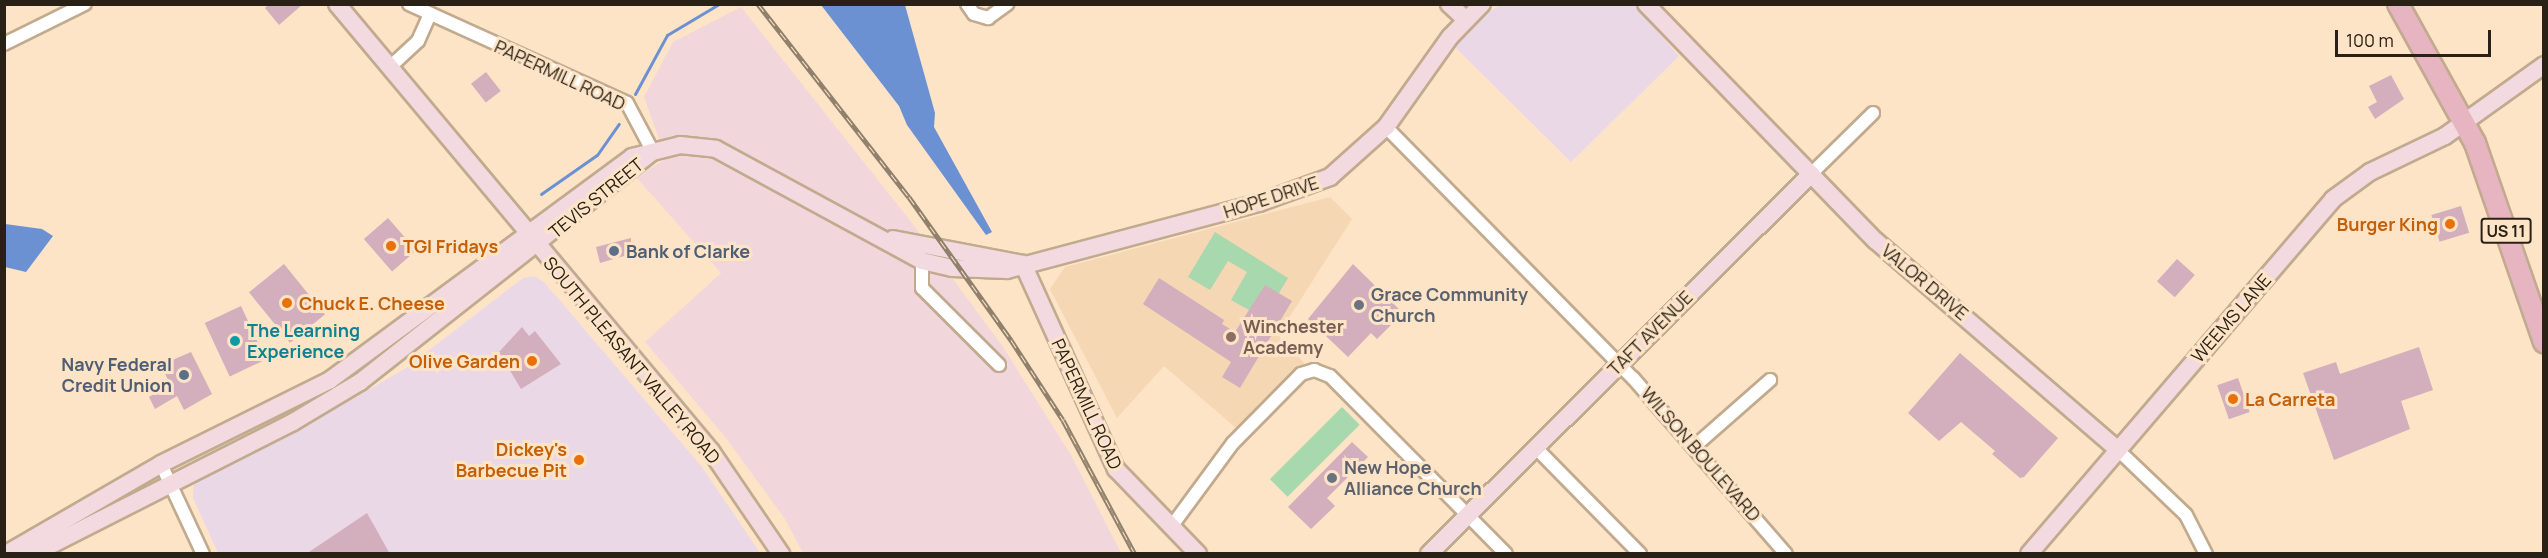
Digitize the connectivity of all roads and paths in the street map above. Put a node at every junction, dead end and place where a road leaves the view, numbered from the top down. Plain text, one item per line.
1 (85, 4) edge
2 (337, 4) edge
3 (409, 4) edge
4 (967, 4) edge
5 (1007, 4) edge
6 (1449, 4) edge
7 (1482, 4) edge
8 (1646, 4) edge
9 (2398, 4) edge
10 (430, 14) junction
11 (1465, 19) junction
12 (4, 44) edge
13 (2544, 65) edge
14 (391, 66) junction
15 (1873, 113) dead end
16 (2465, 123) junction
17 (1386, 127) junction
18 (653, 152) junction
19 (1811, 174) junction
20 (525, 233) junction
21 (885, 238) junction
22 (536, 247) junction
23 (922, 261) junction
24 (1023, 264) junction
25 (2544, 342) edge
26 (1620, 363) junction
27 (999, 364) dead end
28 (1770, 380) dead end
29 (1695, 446) junction
30 (1535, 447) junction
31 (2117, 449) junction
32 (161, 464) junction
33 (169, 482) junction
34 (1469, 513) junction
35 (1171, 527) junction
36 (6, 554) edge
37 (33, 554) edge
38 (202, 554) edge
39 (781, 554) edge
40 (1198, 554) edge
41 (1429, 554) edge
42 (1506, 554) edge
43 (1640, 554) edge
44 (1786, 554) edge
45 (2029, 554) edge
46 (2206, 554) edge

1 - 12 street
2 - 14 main road, SOUTH PLEASANT VALLEY ROAD
3 - 10 street, PAPERMILL ROAD
4 - 5 street
6 - 11 main road
7 - 11 main road, HOPE DRIVE
8 - 19 main road, VALOR DRIVE
9 - 16 main road, US 11
10 - 14 street
10 - 18 street, PAPERMILL ROAD
11 - 17 main road, HOPE DRIVE
13 - 16 main road, WEEMS LANE
14 - 20 main road, SOUTH PLEASANT VALLEY ROAD
15 - 19 street, TAFT AVENUE
16 - 25 main road, US 11
16 - 31 main road, WEEMS LANE
17 - 24 main road, HOPE DRIVE
17 - 26 street, WILSON BOULEVARD
18 - 20 main road, TEVIS STREET
18 - 21 main road
18 - 22 main road, TEVIS STREET
19 - 26 main road, TAFT AVENUE
19 - 31 main road, VALOR DRIVE
20 - 22 main road, SOUTH PLEASANT VALLEY ROAD
20 - 32 main road, TEVIS STREET
21 - 23 main road
21 - 24 main road
22 - 33 main road, TEVIS STREET
22 - 39 main road, SOUTH PLEASANT VALLEY ROAD
23 - 24 main road
23 - 27 street
24 - 35 main road, PAPERMILL ROAD
26 - 29 street, WILSON BOULEVARD
26 - 30 main road, TAFT AVENUE
28 - 29 street
29 - 44 street, WILSON BOULEVARD
30 - 34 main road, TAFT AVENUE
30 - 43 street
31 - 45 main road, WEEMS LANE
31 - 46 street, VALOR DRIVE
32 - 33 street
32 - 36 main road, TEVIS STREET
33 - 37 main road, TEVIS STREET
33 - 38 street
34 - 35 street
34 - 41 main road, TAFT AVENUE
34 - 42 street
35 - 40 main road, PAPERMILL ROAD

